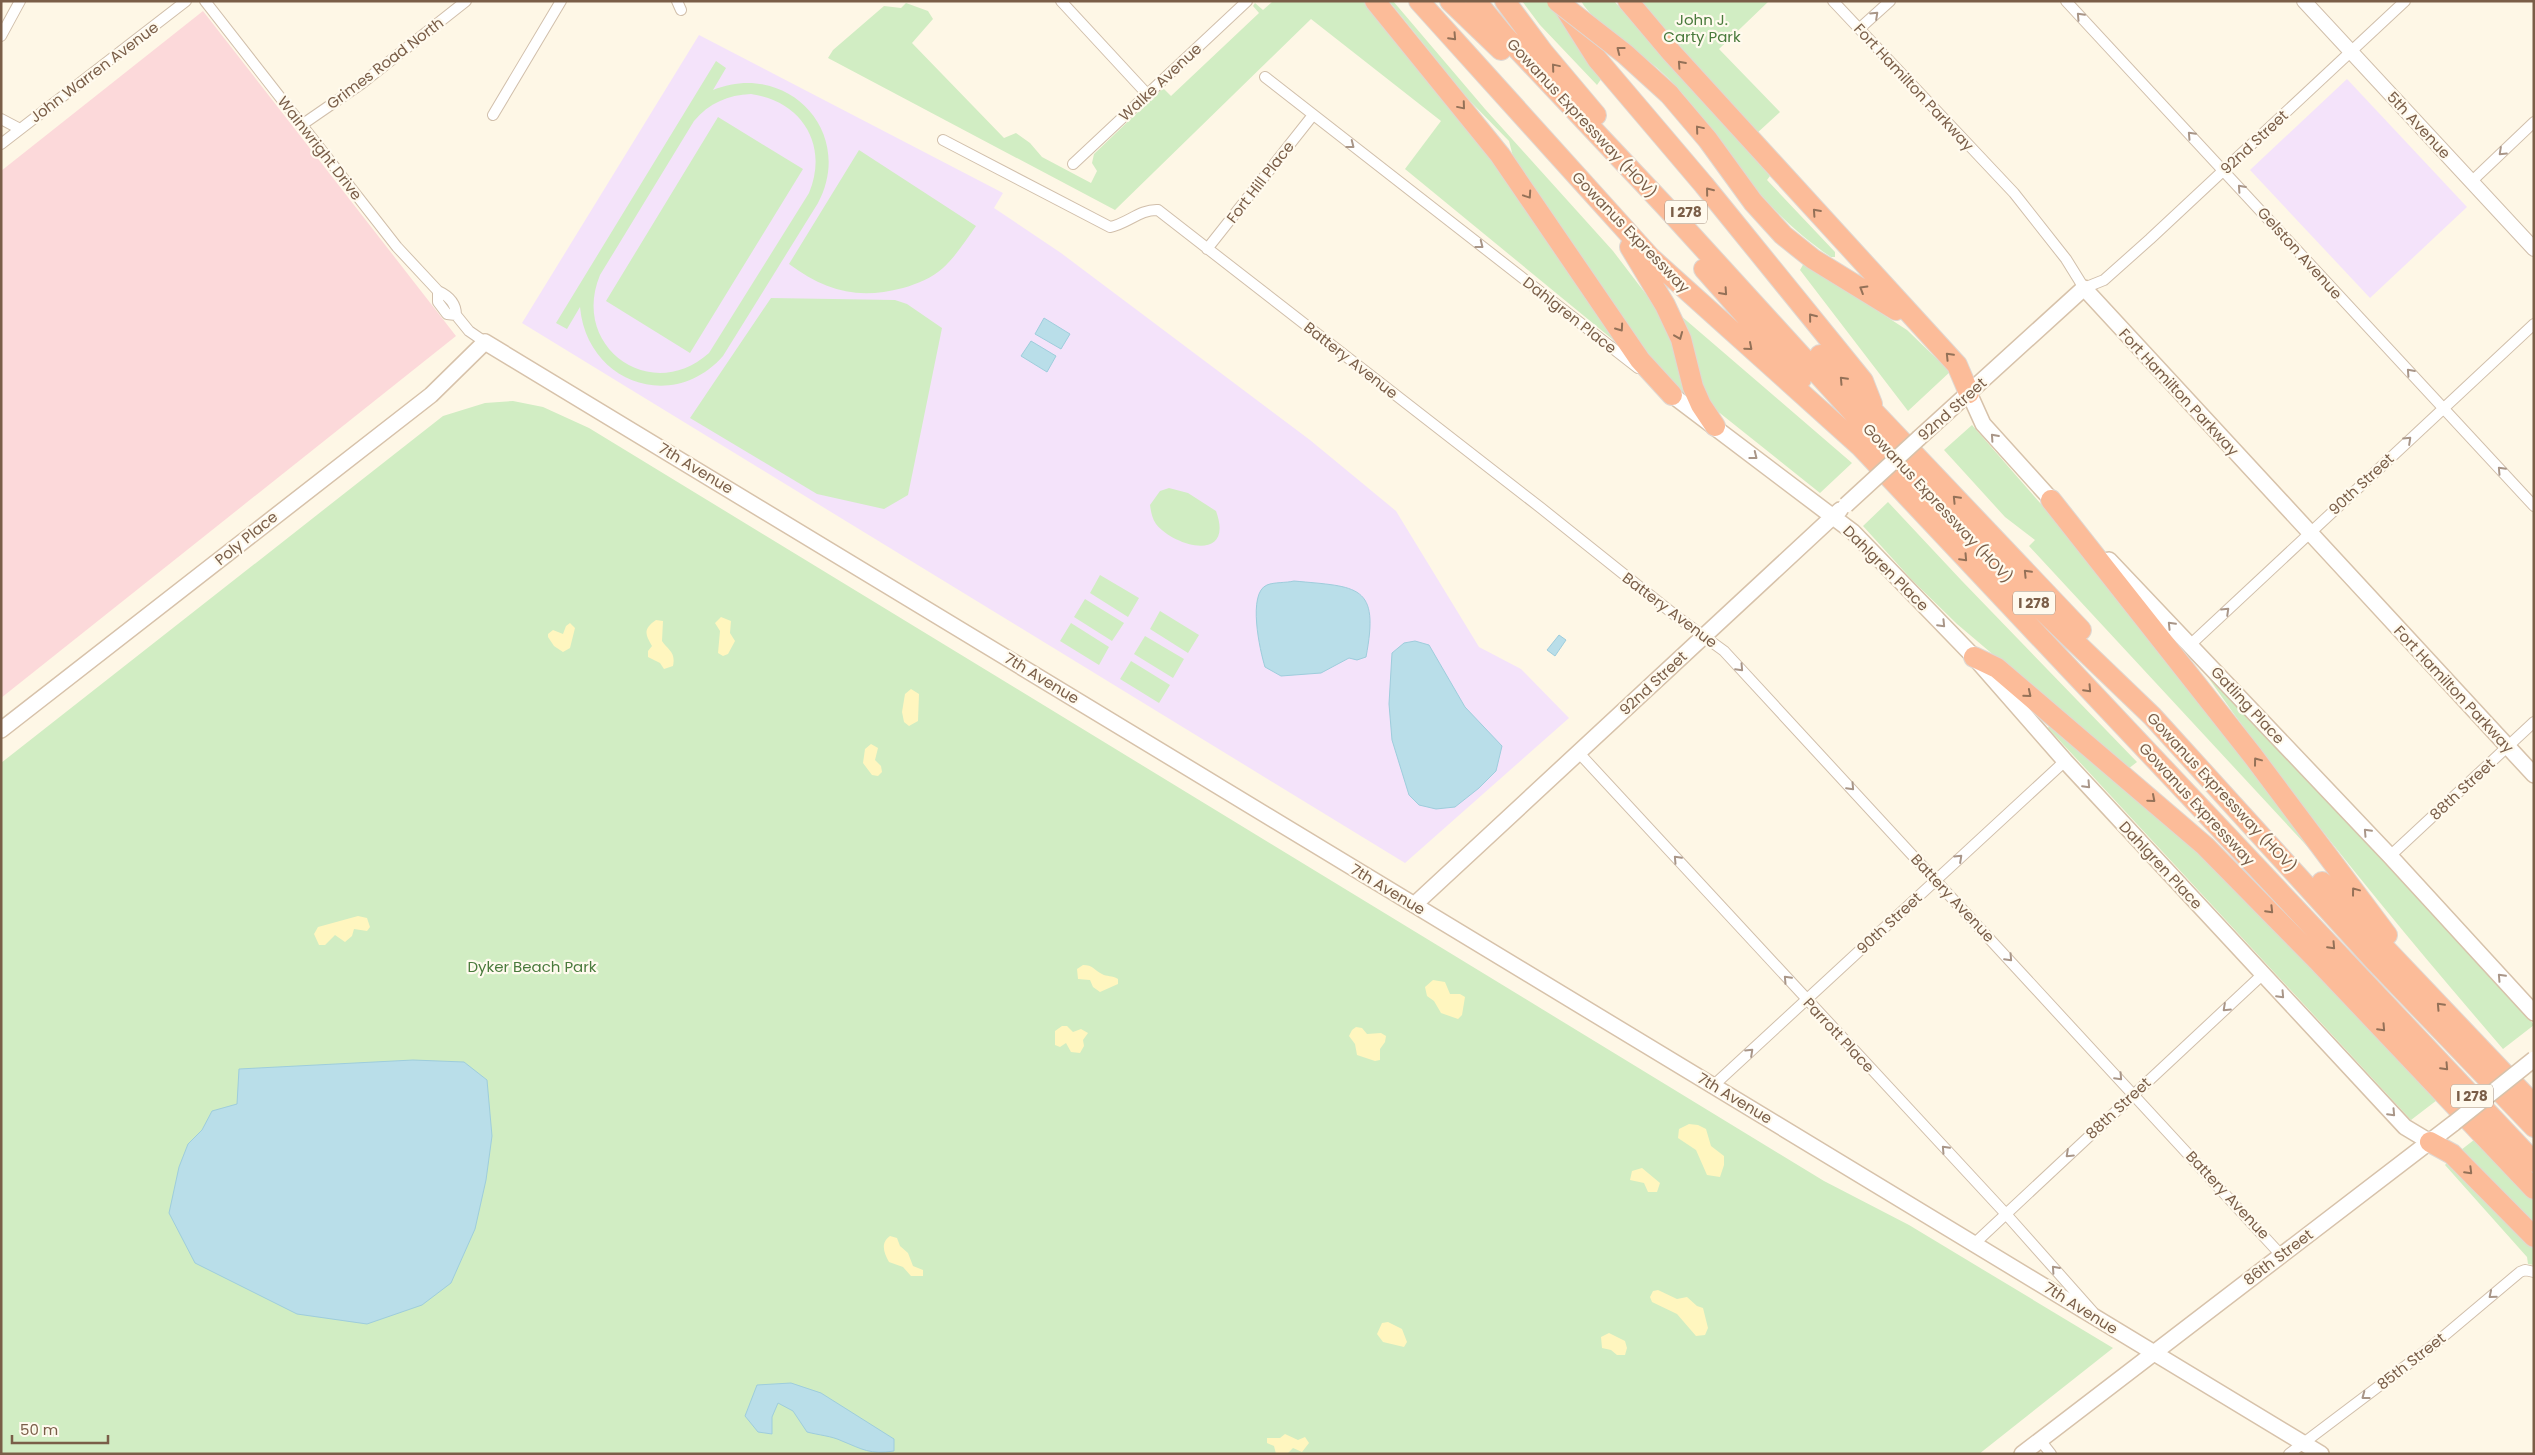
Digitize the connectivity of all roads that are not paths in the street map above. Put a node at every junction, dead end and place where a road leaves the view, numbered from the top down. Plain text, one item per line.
1 (20, 1) edge
2 (186, 1) edge
3 (206, 1) edge
4 (466, 1) edge
5 (561, 1) edge
6 (1061, 1) edge
7 (1247, 1) edge
8 (1375, 1) edge
9 (1419, 1) edge
10 (1505, 1) edge
11 (1559, 1) edge
12 (1628, 1) edge
13 (1833, 1) edge
14 (1890, 1) edge
15 (2066, 1) edge
16 (2304, 1) edge
17 (2405, 1) edge
18 (1464, 6) edge
19 (1859, 29) junction
20 (1, 36) edge
21 (2350, 51) junction
22 (1265, 77) dead end
23 (1147, 94) junction
24 (493, 115) dead end
25 (1313, 115) junction
26 (1, 118) edge
27 (2534, 122) edge
28 (302, 124) junction
29 (20, 129) junction
30 (943, 140) dead end
31 (1, 144) edge
32 (1073, 164) dead end
33 (2225, 170) junction
34 (2471, 182) junction
35 (1590, 190) junction
36 (1207, 249) junction
37 (2534, 249) edge
38 (2084, 288) junction
39 (458, 317) joint
40 (2534, 324) edge
41 (1919, 325) junction
42 (485, 342) junction
43 (1969, 393) junction
44 (1672, 395) junction
45 (2443, 408) junction
46 (1876, 415) junction
47 (1715, 426) junction
48 (1860, 446) junction
49 (2051, 500) junction
50 (2534, 506) edge
51 (1832, 517) junction
52 (2309, 532) junction
53 (1703, 637) junction
54 (2190, 645) junction
55 (1974, 657) junction
56 (2534, 722) edge
57 (1, 730) edge
58 (2508, 747) junction
59 (1579, 753) junction
60 (2065, 761) junction
61 (2534, 775) edge
62 (2390, 856) junction
63 (1936, 879) junction
64 (1414, 905) junction
65 (2262, 975) junction
66 (2424, 988) junction
67 (1806, 1000) junction
68 (2534, 1013) edge
69 (2534, 1060) edge
70 (1714, 1085) junction
71 (2134, 1093) junction
72 (2534, 1105) edge
73 (2534, 1127) edge
74 (2430, 1142) junction
75 (2533, 1162) edge
76 (2534, 1190) edge
77 (2005, 1213) junction
78 (2534, 1237) edge
79 (1975, 1243) junction
80 (2282, 1255) junction
81 (2533, 1271) edge
82 (2099, 1318) junction
83 (2154, 1353) junction
84 (2040, 1440) junction
85 (2303, 1443) junction
86 (2022, 1454) edge
87 (2051, 1454) edge
88 (2289, 1454) edge
89 (2321, 1454) edge

1 - 20 street
2 - 29 street, John Warren Avenue
3 - 28 street, Wainwright Drive
4 - 28 street, Grimes Road North
5 - 24 street
6 - 23 street
7 - 23 street, Walke Avenue
8 -> 44 highway
9 -> 35 highway, Gowanus Expressway / I 278
46 -> 10 highway, I 278
41 -> 11 highway, bridge
46 -> 11 highway, I 278
41 -> 12 highway
13 - 19 street, Fort Hamilton Parkway
19 -> 14 street
33 -> 15 street, Gelston Avenue
16 - 21 street, 5th Avenue
17 - 21 street, 92nd Street
18 -> 48 highway, Gowanus Expressway / I 278
18 - 73 highway, Gowanus Expressway (HOV) / I 278
19 - 38 street, Fort Hamilton Parkway
21 - 33 street, 92nd Street
21 - 34 street, 5th Avenue
22 - 25 street, Dahlgren Place
23 - 32 street, Walke Avenue
25 - 36 street, Fort Hill Place
25 -> 44 street, Dahlgren Place
26 - 29 street
27 -> 34 street
28 - 39 street, Wainwright Drive
29 - 31 street, John Warren Avenue
30 - 36 street, Battery Avenue
33 - 38 street, 92nd Street
45 -> 33 street, Gelston Avenue
34 - 37 street, 5th Avenue
35 -> 47 highway
35 -> 48 highway, Gowanus Expressway / I 278
36 - 53 street, Battery Avenue
38 - 43 main road, 92nd Street
38 - 52 main road, Fort Hamilton Parkway
39 - 42 street, 7th Avenue
40 - 45 street, 90th Street
43 -> 41 highway
42 - 57 main road, Poly Place
42 - 64 main road, 7th Avenue
49 -> 43 main road, Gatling Place
43 - 51 main road, 92nd Street, bridge
44 - 47 main road, Dahlgren Place
50 -> 45 street, Gelston Avenue
52 -> 45 street, 90th Street
66 -> 46 highway, I 278
47 -> 51 main road, Dahlgren Place
48 -> 75 highway, Gowanus Expressway / I 278
54 -> 49 main road, Gatling Place
66 -> 49 highway
51 - 53 main road, 92nd Street
51 -> 55 main road, Dahlgren Place
54 -> 52 street, 90th Street
52 - 58 main road, Fort Hamilton Parkway
53 - 59 main road, 92nd Street
53 -> 63 street, Battery Avenue
62 -> 54 main road, Gatling Place
55 - 60 main road, Dahlgren Place
55 -> 76 highway
56 - 58 street, 88th Street
58 - 61 main road, Fort Hamilton Parkway
58 - 62 street, 88th Street
59 - 64 main road, 92nd Street
67 -> 59 street, Parrott Place
63 -> 60 street, 90th Street
60 -> 65 main road, Dahlgren Place
68 -> 62 main road, Gatling Place
63 - 67 street, 90th Street
63 -> 71 street, Battery Avenue
64 - 70 main road, 7th Avenue
65 -> 71 street, 88th Street
65 -> 74 main road, Dahlgren Place
72 -> 66 highway, I 278
70 -> 67 street, 90th Street
77 -> 67 street, Parrott Place
69 - 74 main road, 86th Street, bridge
70 - 79 main road, 7th Avenue
71 -> 77 street, 88th Street
71 - 80 street, Battery Avenue
74 -> 78 highway
74 - 80 main road, 86th Street
77 - 79 street, 88th Street
82 -> 77 street, Parrott Place
79 - 82 main road, 7th Avenue
80 - 83 main road, 86th Street
81 -> 85 street, 85th Street
82 - 83 main road, 7th Avenue
83 - 84 main road, 86th Street
83 - 85 main road, 7th Avenue
84 - 86 main road, 86th Street
84 - 87 street
85 - 88 street, 85th Street
85 - 89 main road, 7th Avenue

